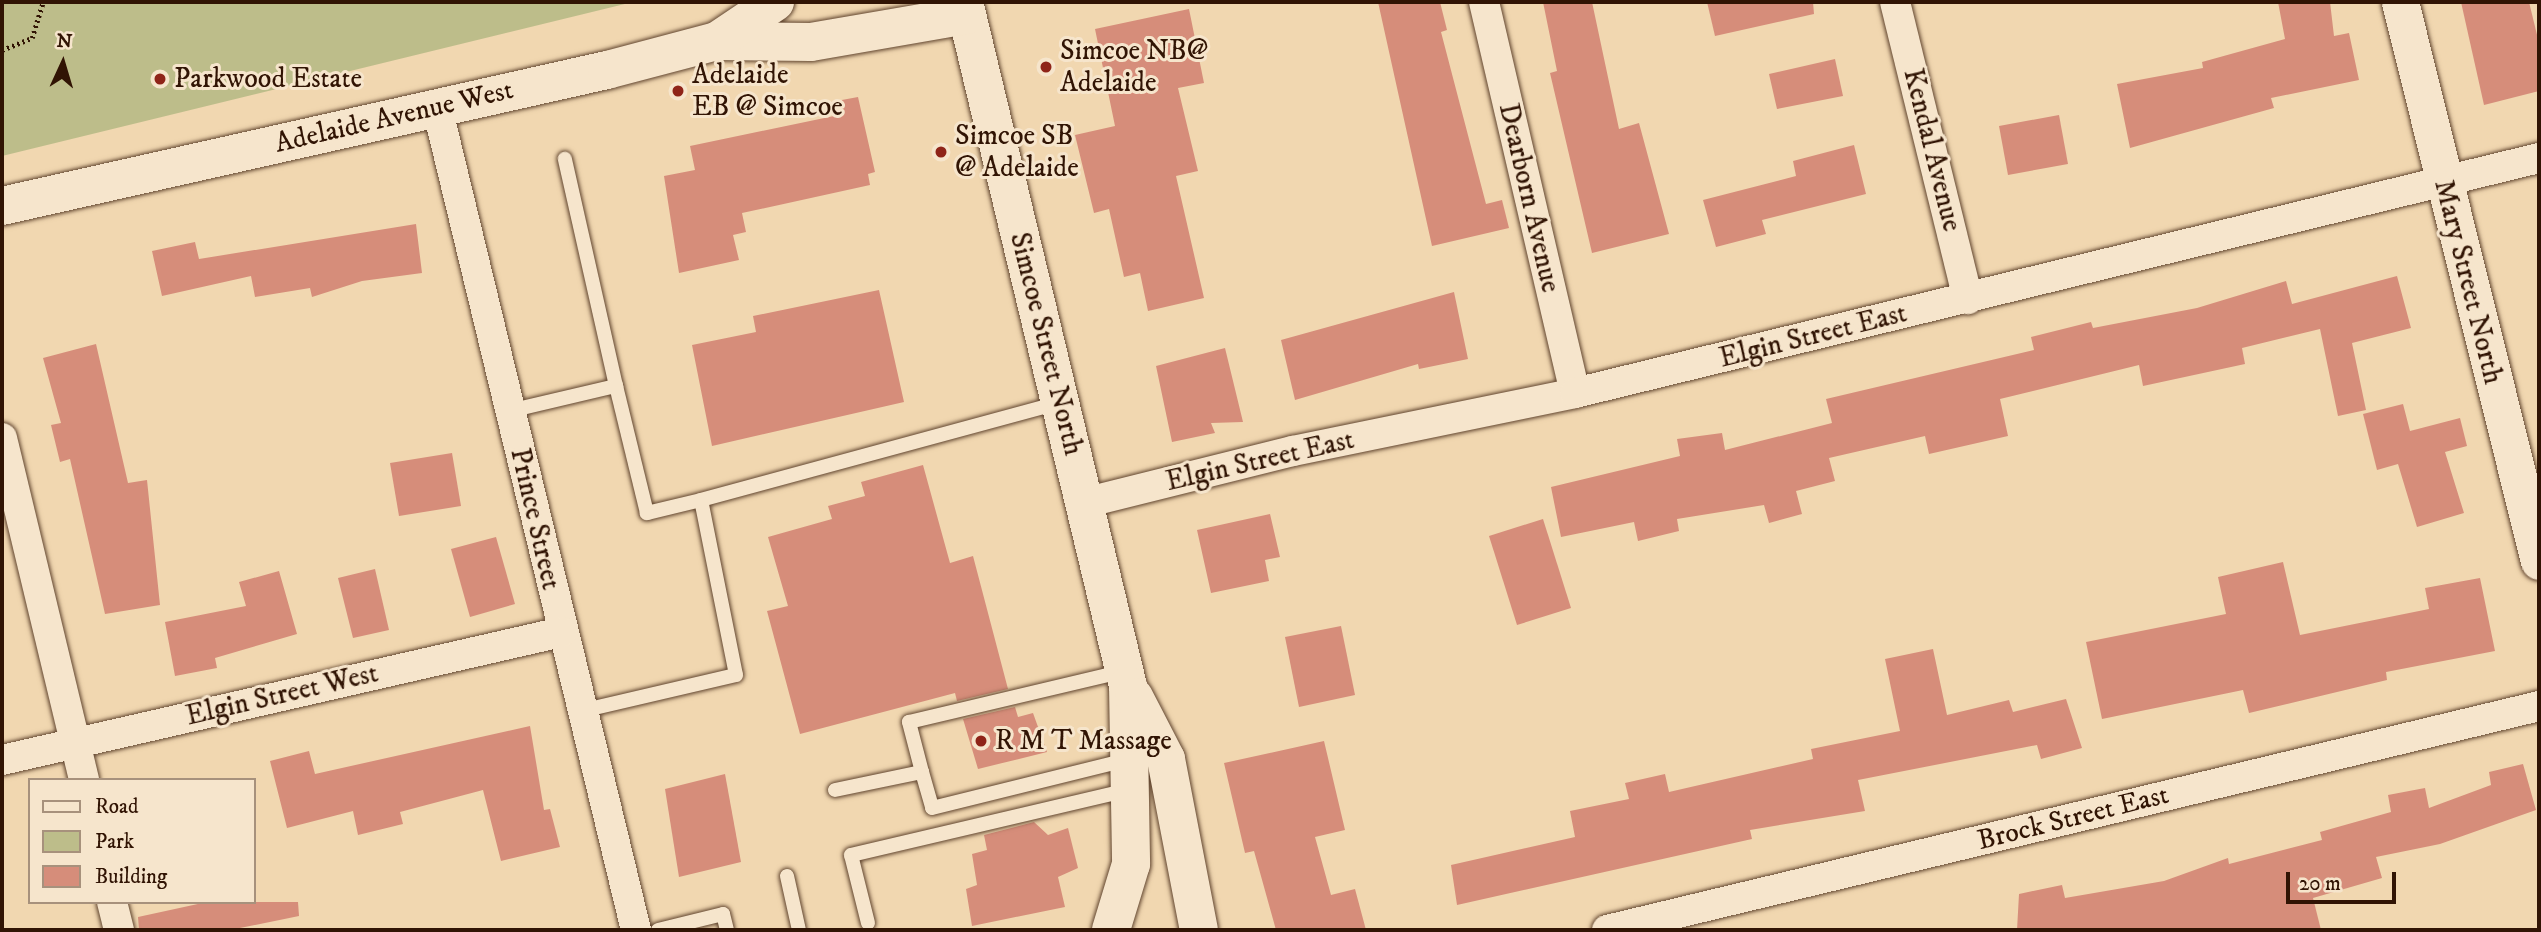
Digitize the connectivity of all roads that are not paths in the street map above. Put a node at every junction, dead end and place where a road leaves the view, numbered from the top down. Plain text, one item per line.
1 (775, 2) edge
2 (1484, 2) edge
3 (1895, 2) edge
4 (2400, 2) edge
5 (965, 8) edge
6 (717, 41) junction
7 (437, 107) junction
8 (2539, 158) edge
9 (565, 159) dead end
10 (2442, 181) junction
11 (2, 206) edge
12 (1968, 299) junction
13 (616, 386) junction
14 (1575, 393) junction
15 (1060, 402) junction
16 (509, 411) junction
17 (2, 438) edge
18 (701, 500) junction
19 (1084, 503) junction
20 (2539, 561) edge
21 (562, 632) junction
22 (1126, 678) junction
23 (2539, 706) edge
24 (582, 711) junction
25 (76, 743) junction
26 (2, 760) edge
27 (922, 772) junction
28 (1133, 774) junction
29 (84, 778) edge
30 (835, 790) dead end
31 (787, 876) dead end
32 (112, 904) edge
33 (868, 923) dead end
34 (118, 930) edge
35 (636, 930) edge
36 (658, 930) edge
37 (727, 930) edge
38 (799, 930) edge
39 (1111, 930) edge
40 (1199, 930) edge
41 (1607, 930) edge

1 - 6 main road, Adelaide Avenue West
2 - 14 street, Dearborn Avenue
3 - 12 street, Kendal Avenue
4 - 10 street, Mary Street North
5 - 6 main road
5 - 15 main road, Simcoe Street North
6 - 7 main road, Adelaide Avenue West
7 - 11 main road, Adelaide Avenue West
7 - 16 street, Prince Street
8 - 10 street, Elgin Street East
9 - 13 lane
10 - 12 street, Elgin Street East
10 - 20 street, Mary Street North
12 - 14 street, Elgin Street East
13 - 16 lane
13 - 18 lane
14 - 19 street, Elgin Street East
15 - 18 lane
15 - 19 main road, Simcoe Street North
16 - 21 street, Prince Street
17 - 25 street
18 - 24 lane
19 - 22 main road, Simcoe Street North
21 - 24 street, Prince Street
21 - 25 street, Elgin Street West
22 - 27 lane
22 - 28 main road, Simcoe Street North
22 - 40 main road, Simcoe Street North
23 - 41 street, Brock Street East
24 - 35 street, Prince Street
25 - 26 street, Elgin Street West
25 - 29 street
27 - 28 lane
27 - 30 lane
28 - 33 lane
28 - 39 main road, Simcoe Street North
31 - 38 lane
32 - 34 street
36 - 37 lane

